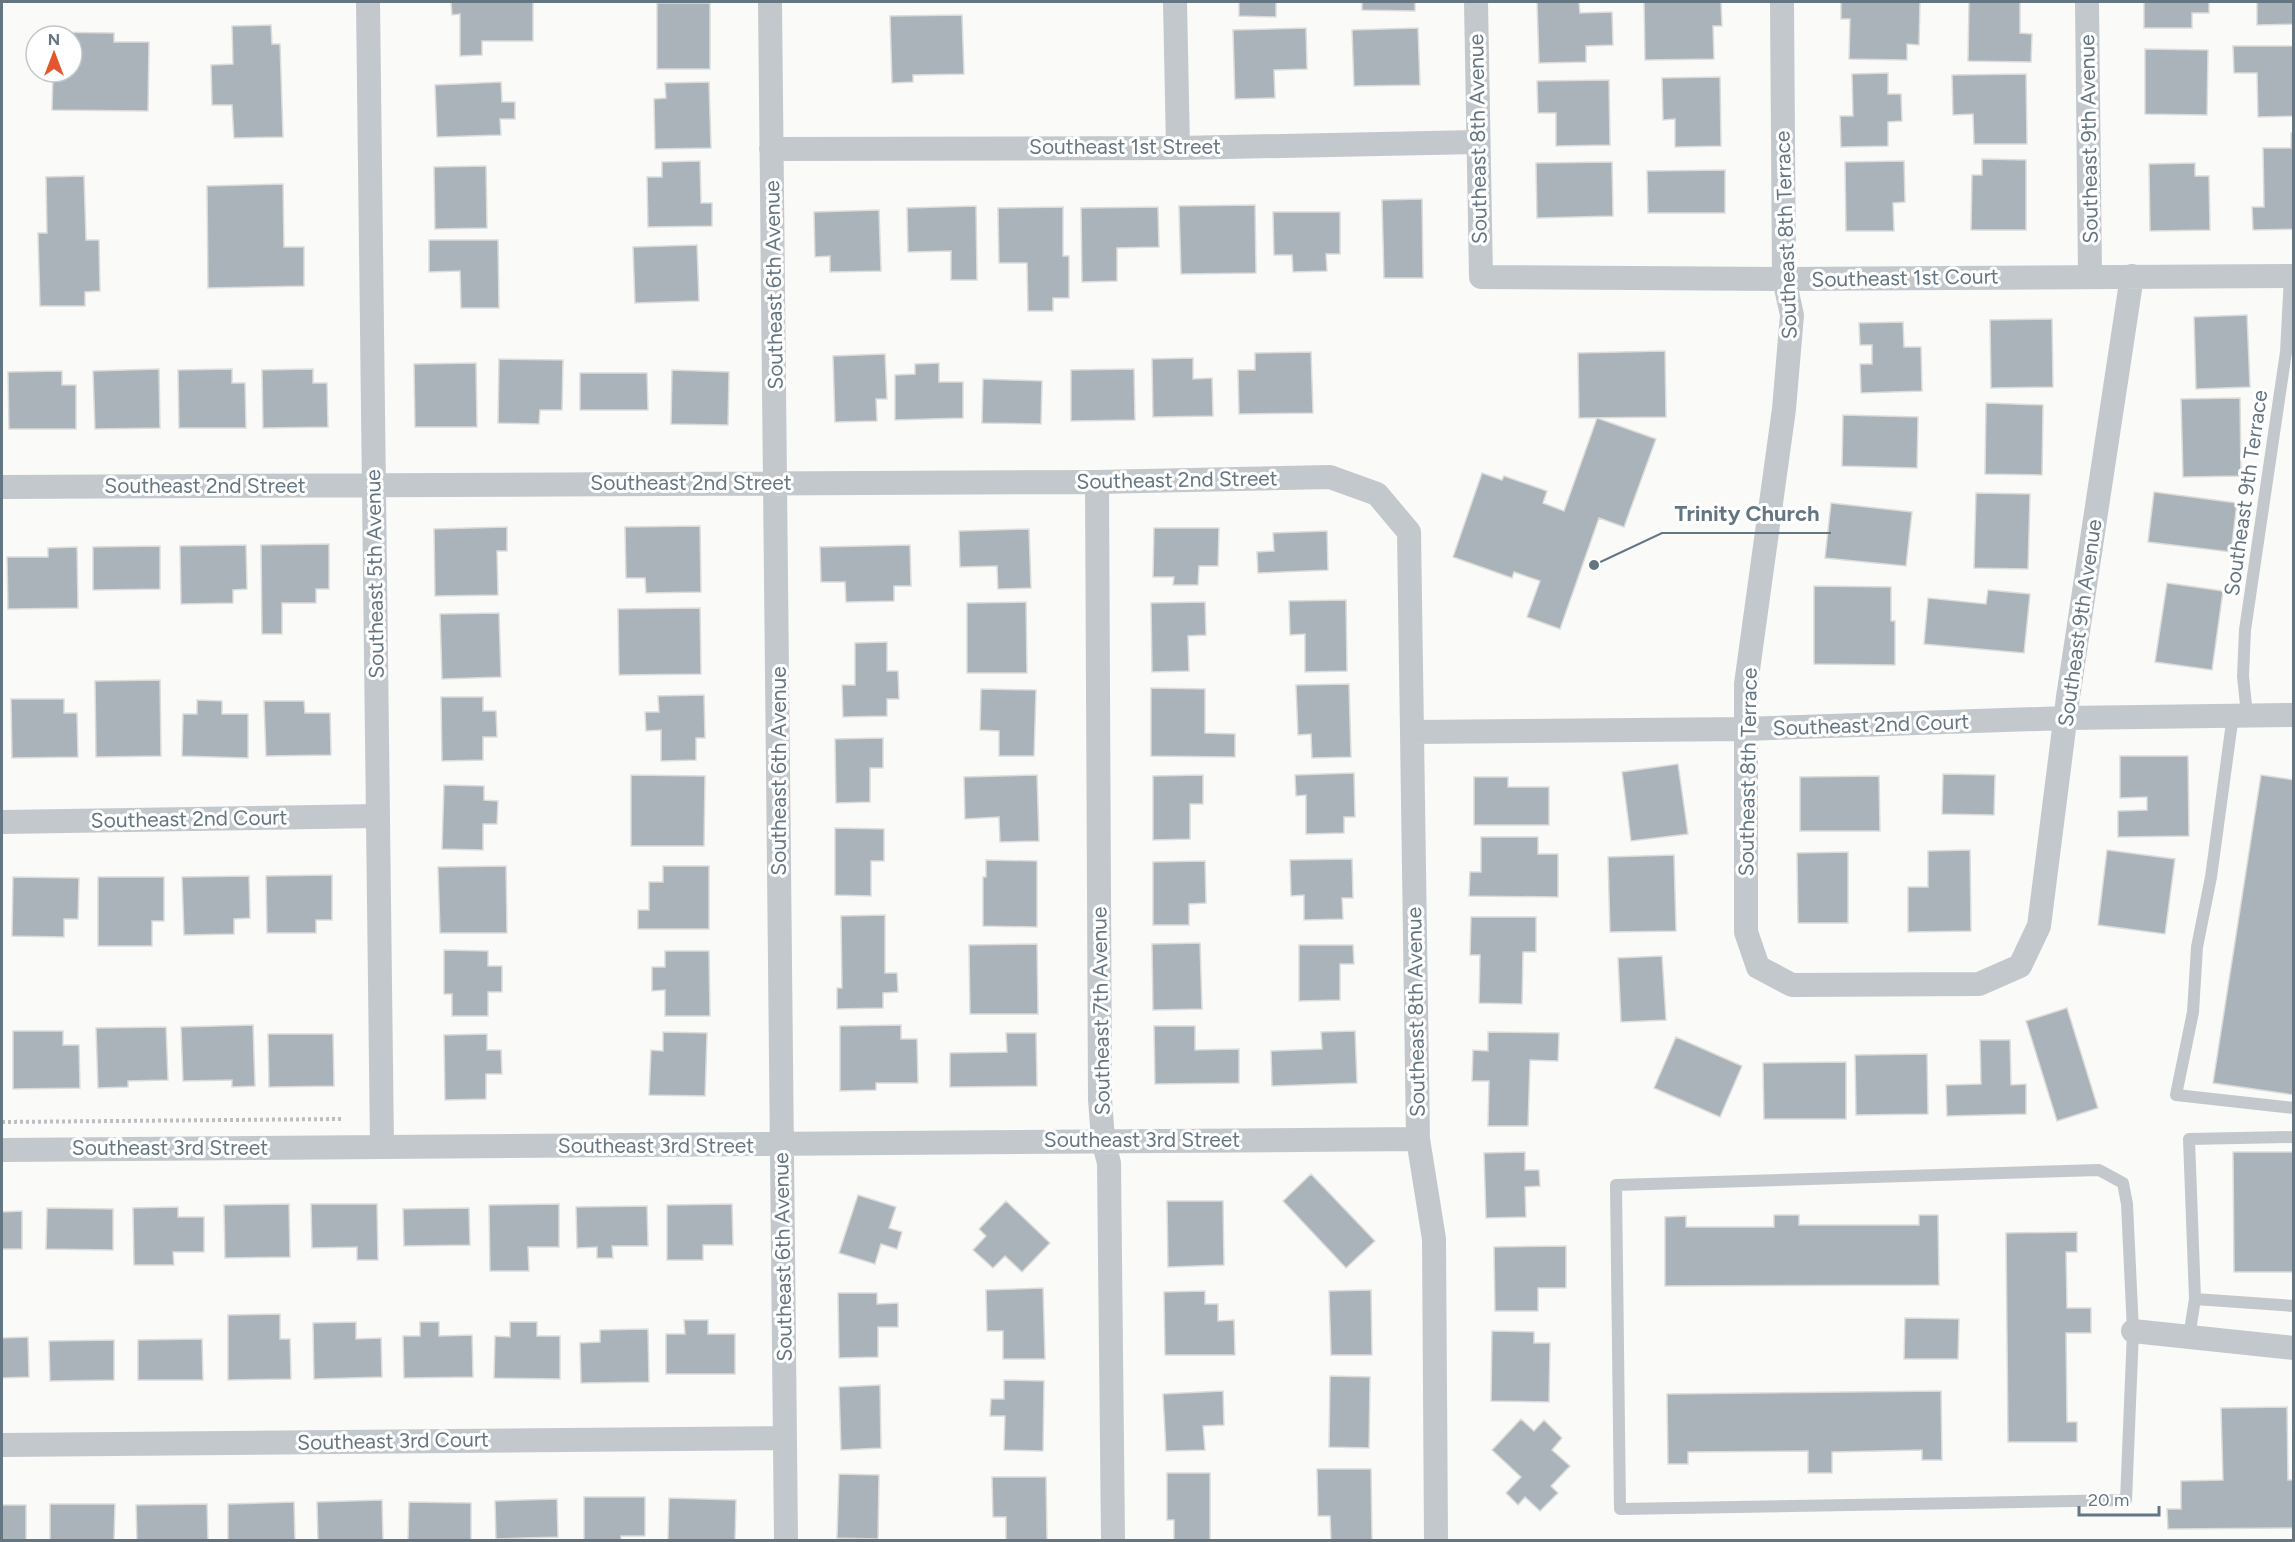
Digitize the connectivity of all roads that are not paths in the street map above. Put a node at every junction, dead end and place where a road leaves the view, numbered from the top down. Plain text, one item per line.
1 (368, 2) edge
2 (770, 2) edge
3 (1175, 2) edge
4 (1476, 2) edge
5 (1782, 2) edge
6 (2087, 2) edge
7 (1478, 142) junction
8 (1178, 148) junction
9 (771, 149) junction
10 (2090, 276) junction
11 (2132, 276) junction
12 (2292, 276) edge
13 (1481, 277) joint
14 (1784, 279) junction
15 (1096, 482) junction
16 (777, 483) junction
17 (374, 485) junction
18 (2, 487) edge
19 (1377, 494) joint
20 (2240, 715) junction
21 (2294, 715) edge
22 (2066, 718) junction
23 (1744, 729) junction
24 (1413, 732) junction
25 (377, 816) junction
26 (2, 822) edge
27 (1758, 967) joint
28 (2294, 1108) edge
29 (2294, 1137) edge
30 (1418, 1139) junction
31 (1103, 1140) junction
32 (782, 1145) junction
33 (382, 1147) junction
34 (2, 1150) edge
35 (2195, 1299) junction
36 (2294, 1306) edge
37 (2133, 1331) junction
38 (2190, 1337) junction
39 (2294, 1348) edge
40 (785, 1438) junction
41 (2, 1445) edge
42 (786, 1540) edge
43 (1113, 1540) edge
44 (1436, 1540) edge

1 - 17 street, Southeast 5th Avenue
2 - 9 street, Southeast 6th Avenue
3 - 8 street
4 - 7 street, Southeast 8th Avenue
5 - 14 street, Southeast 8th Terrace
6 - 10 street, Southeast 9th Avenue
7 - 8 street, Southeast 1st Street
7 - 13 street, Southeast 8th Avenue
8 - 9 street, Southeast 1st Street
9 - 16 street, Southeast 6th Avenue
10 - 11 street, Southeast 1st Court
10 - 14 street, Southeast 1st Court
11 - 12 street, Southeast 1st Court
11 - 22 street, Southeast 9th Avenue
12 - 20 lane, Southeast 9th Terrace
13 - 14 street, Southeast 1st Court
14 - 23 street, Southeast 8th Terrace
15 - 16 street, Southeast 2nd Street
15 - 19 street, Southeast 2nd Street
15 - 31 street, Southeast 7th Avenue
16 - 17 street, Southeast 2nd Street
16 - 32 street, Southeast 6th Avenue
17 - 18 street, Southeast 2nd Street
17 - 25 street, Southeast 5th Avenue
19 - 24 street, Southeast 8th Avenue
20 - 21 street, Southeast 2nd Court
20 - 22 street, Southeast 2nd Court
20 - 28 lane, Southeast 9th Terrace
22 - 23 street, Southeast 2nd Court
22 - 27 street, Southeast 9th Avenue
23 - 24 street, Southeast 2nd Court
23 - 27 street, Southeast 8th Terrace
24 - 30 street, Southeast 8th Avenue
25 - 26 street, Southeast 2nd Court
25 - 33 street, Southeast 5th Avenue
29 - 35 lane
30 - 31 street, Southeast 3rd Street
30 - 44 street, Southeast 8th Avenue
31 - 32 street, Southeast 3rd Street
31 - 43 street, Southeast 7th Avenue
32 - 33 street, Southeast 3rd Street
32 - 40 street, Southeast 6th Avenue
33 - 34 street, Southeast 3rd Street
35 - 36 lane
35 - 38 lane
37 - 37 lane
37 - 38 street
38 - 39 street
40 - 41 street, Southeast 3rd Court
40 - 42 street, Southeast 6th Avenue

